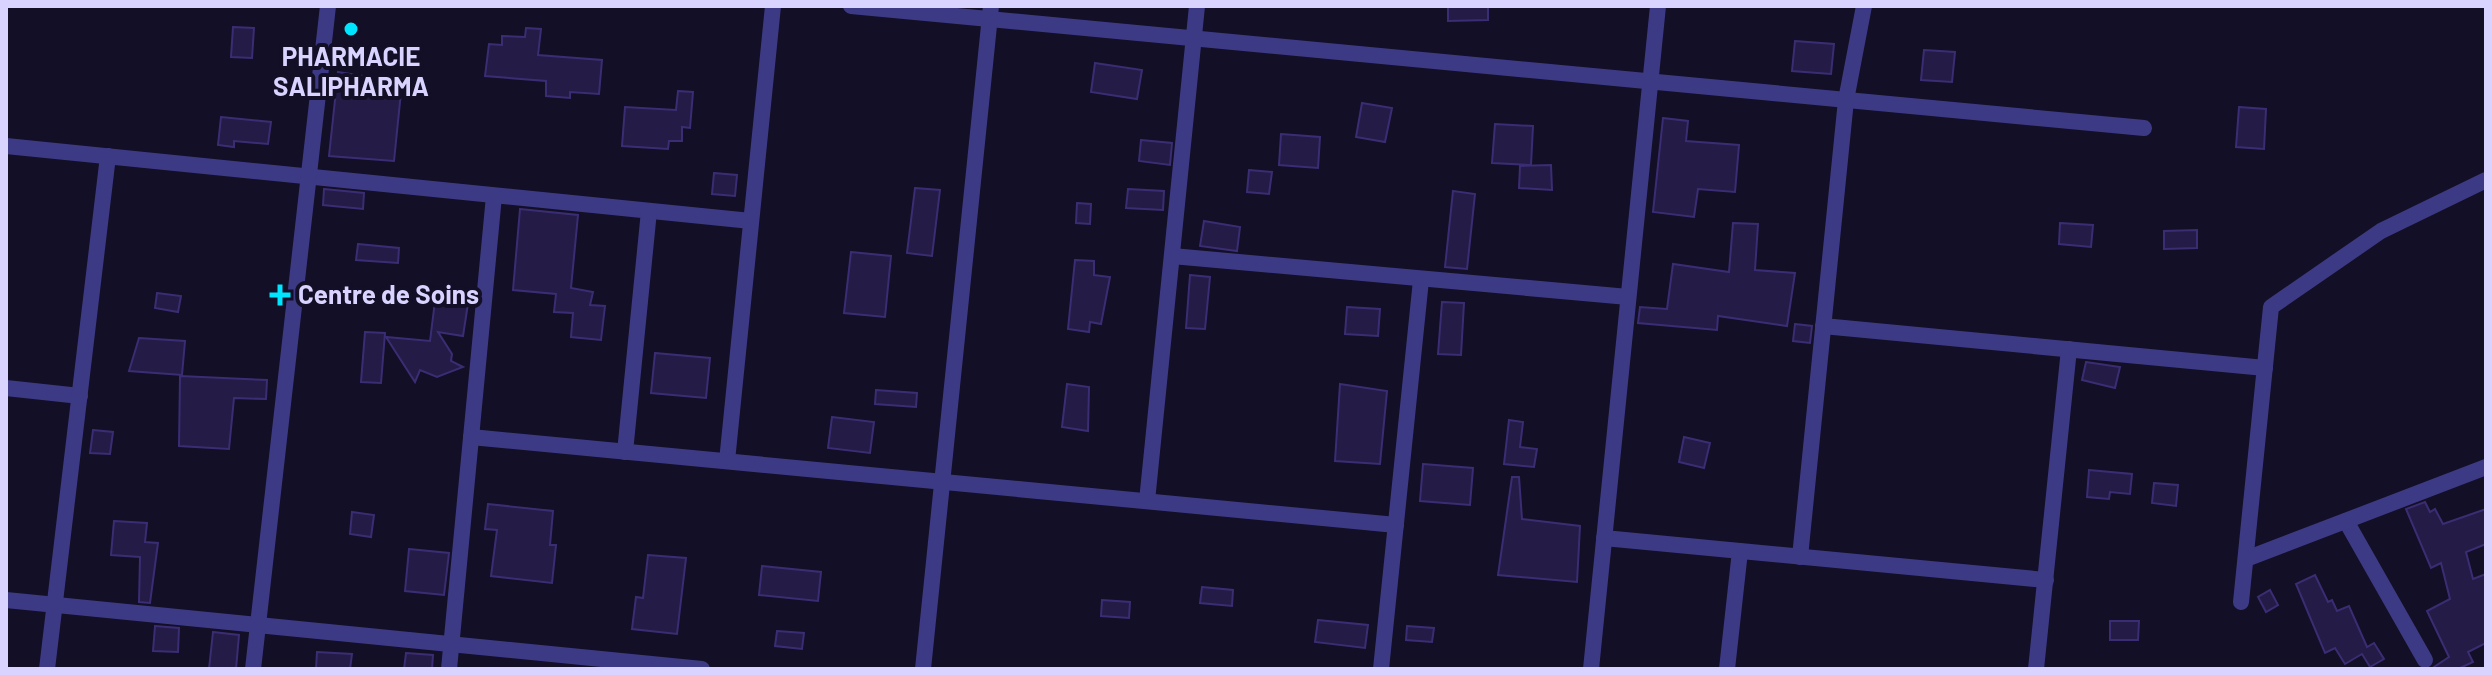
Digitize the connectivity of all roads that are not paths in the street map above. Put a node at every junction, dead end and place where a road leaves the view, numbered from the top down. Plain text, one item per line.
1 (328, 6) edge
2 (773, 6) edge
3 (851, 6) edge
4 (1197, 6) edge
5 (1658, 6) edge
6 (1864, 6) edge
7 (990, 12) edge
8 (1194, 38) junction
9 (1650, 81) junction
10 (1846, 100) junction
11 (2144, 128) dead end
12 (6, 146) edge
13 (6, 153) edge
14 (108, 156) junction
15 (309, 177) junction
16 (2486, 180) edge
17 (494, 196) junction
18 (649, 211) junction
19 (751, 221) junction
20 (1172, 256) junction
21 (1421, 280) junction
22 (1628, 297) junction
23 (1823, 326) junction
24 (2069, 349) junction
25 (2265, 368) junction
26 (6, 388) edge
27 (80, 396) junction
28 (471, 437) junction
29 (625, 452) junction
30 (727, 461) junction
31 (2486, 467) edge
32 (943, 482) junction
33 (1147, 501) junction
34 (2346, 521) junction
35 (1396, 525) junction
36 (1604, 538) junction
37 (1740, 551) junction
38 (1800, 557) junction
39 (2246, 559) junction
40 (2046, 580) junction
41 (6, 600) edge
42 (2241, 602) dead end
43 (55, 605) junction
44 (258, 625) junction
45 (451, 644) junction
46 (2425, 660) dead end
47 (47, 669) edge
48 (253, 669) edge
49 (449, 669) edge
50 (702, 669) edge
51 (923, 669) edge
52 (1381, 669) edge
53 (1591, 669) edge
54 (1727, 669) edge
55 (2036, 669) edge

1 - 15 street
2 - 19 street
3 - 7 street
4 - 8 street
5 - 9 street
6 - 10 street
7 - 8 street
7 - 32 street
8 - 9 street
8 - 20 street
9 - 10 street
9 - 22 street
10 - 11 street
10 - 23 street
12 - 13 street
12 - 14 street
14 - 15 street
14 - 27 street
15 - 17 street
15 - 44 street
16 - 25 street
17 - 18 street
17 - 28 street
18 - 19 street
18 - 29 street
19 - 30 street
20 - 21 street
20 - 33 street
21 - 22 street
21 - 35 street
22 - 36 street
23 - 24 street
23 - 38 street
24 - 25 street
24 - 40 street
25 - 39 street
26 - 27 street
27 - 43 street
28 - 29 street
28 - 45 street
29 - 30 street
30 - 32 street
31 - 34 street
32 - 33 street
32 - 51 street
33 - 35 street
34 - 39 street
34 - 46 street
35 - 52 street
36 - 37 street
36 - 53 street
37 - 38 street
37 - 54 street
38 - 40 street
39 - 42 street
40 - 55 street
41 - 43 street
43 - 44 street
43 - 47 street
44 - 45 street
44 - 48 street
45 - 49 street
45 - 50 street

